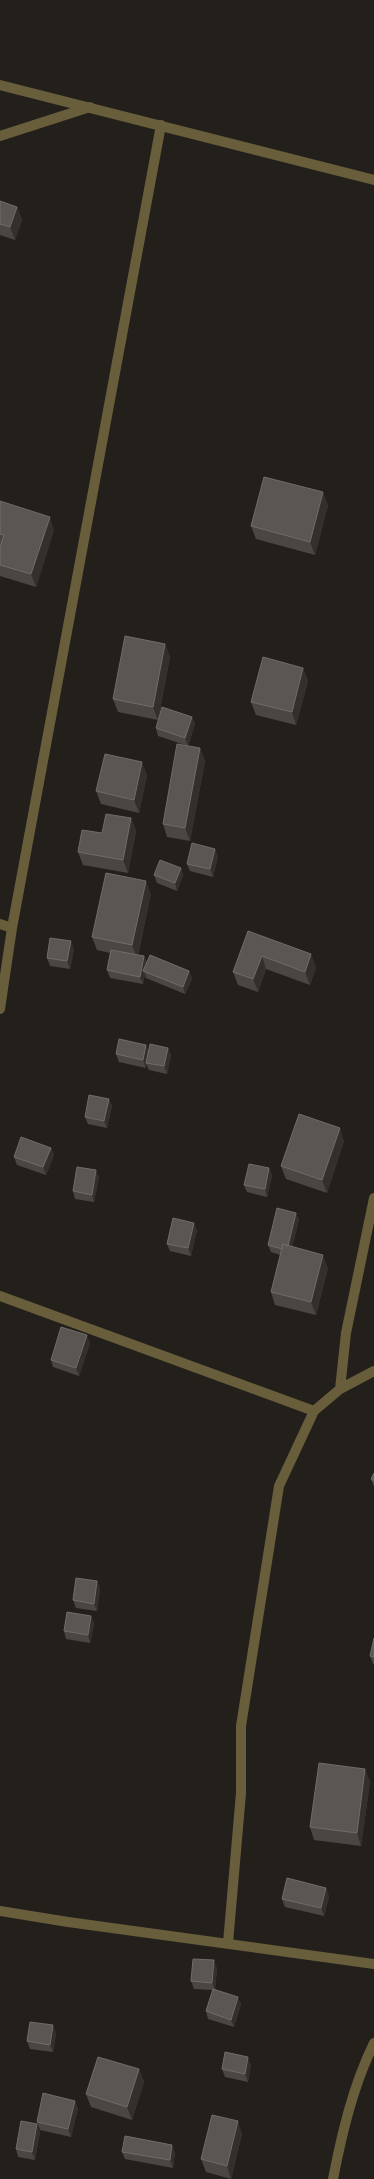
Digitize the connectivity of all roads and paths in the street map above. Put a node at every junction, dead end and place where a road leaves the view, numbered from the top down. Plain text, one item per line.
1 (0, 85) edge
2 (90, 107) junction
3 (161, 125) junction
4 (0, 136) edge
5 (374, 180) edge
6 (0, 924) edge
7 (12, 928) junction
8 (0, 1009) edge
9 (374, 1198) edge
10 (0, 1296) edge
11 (374, 1371) edge
12 (340, 1389) junction
13 (314, 1411) junction
14 (0, 1911) edge
15 (228, 1943) junction
16 (374, 1964) edge
17 (374, 2043) edge
18 (333, 2179) edge

1 - 2 street
2 - 3 street
2 - 4 street
3 - 5 street
3 - 7 street
6 - 7 street
7 - 8 street
9 - 12 street
10 - 13 street
11 - 12 street
12 - 13 street
13 - 15 street
14 - 15 street
15 - 16 street
17 - 18 street

